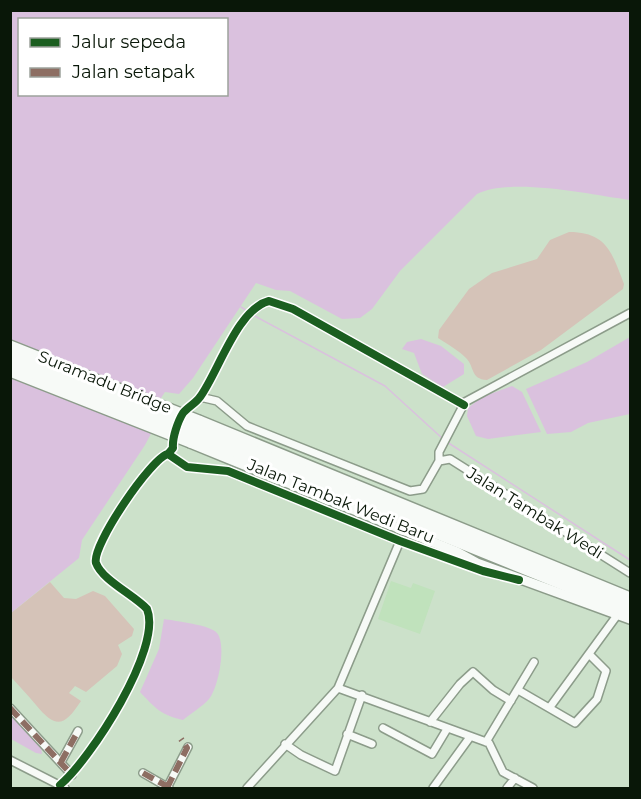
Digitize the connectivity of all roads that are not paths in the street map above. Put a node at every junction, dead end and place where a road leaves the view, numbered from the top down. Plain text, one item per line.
1 (630, 313) edge
2 (10, 345) edge
3 (10, 353) edge
4 (10, 364) edge
5 (10, 372) edge
6 (200, 397) junction
7 (464, 405) junction
8 (194, 431) junction
9 (171, 451) junction
10 (439, 462) junction
11 (400, 541) junction
12 (630, 573) edge
13 (519, 580) junction
14 (630, 597) edge
15 (630, 603) edge
16 (630, 612) edge
17 (618, 614) junction
18 (630, 619) edge
19 (589, 654) junction
20 (534, 662) dead end
21 (338, 688) junction
22 (518, 690) junction
23 (362, 695) junction
24 (511, 701) junction
25 (550, 707) junction
26 (10, 708) edge
27 (429, 722) junction
28 (383, 728) dead end
29 (447, 729) junction
30 (78, 731) dead end
31 (347, 734) junction
32 (470, 737) junction
33 (486, 741) junction
34 (285, 744) junction
35 (372, 744) dead end
36 (188, 747) dead end
37 (10, 760) edge
38 (61, 762) junction
39 (143, 773) dead end
40 (72, 775) junction
41 (515, 778) junction
42 (62, 787) edge
43 (168, 788) edge
44 (247, 789) edge
45 (433, 789) edge
46 (507, 789) edge
47 (533, 789) edge

1 - 7 street
2 - 8 main road, Suramadu Bridge, bridge
3 - 8 highway, Suramadu Bridge, bridge
4 - 8 highway, Suramadu Bridge, bridge
5 - 8 main road, Suramadu Bridge, bridge
6 - 7 street
6 - 9 street
6 - 10 street, Jalan Tambak Wedi Baru
7 - 10 street
8 - 13 main road
8 - 14 main road
8 - 15 highway
8 - 16 highway
9 - 11 street, Jalan Tambak Wedi Baru
9 - 40 street
10 - 12 street, Jalan Tambak Wedi
11 - 13 street, Jalan Tambak Wedi Baru
11 - 21 street
13 - 17 main road, Jalan Tambak Wedi Baru
17 - 18 main road, Jalan Tambak Wedi Baru
17 - 19 street
19 - 25 street
19 - 25 street
20 - 22 street
21 - 23 street
21 - 34 street
22 - 24 street
22 - 25 street
23 - 27 street
23 - 31 street
24 - 27 street
24 - 33 street
26 - 38 street
27 - 29 street
28 - 29 street
29 - 32 street
30 - 38 street
31 - 34 street
31 - 35 street
32 - 33 street
32 - 45 street
33 - 41 street
34 - 44 street
36 - 43 street
37 - 42 street
38 - 40 street
39 - 43 street
40 - 42 street
41 - 46 street
41 - 47 street

